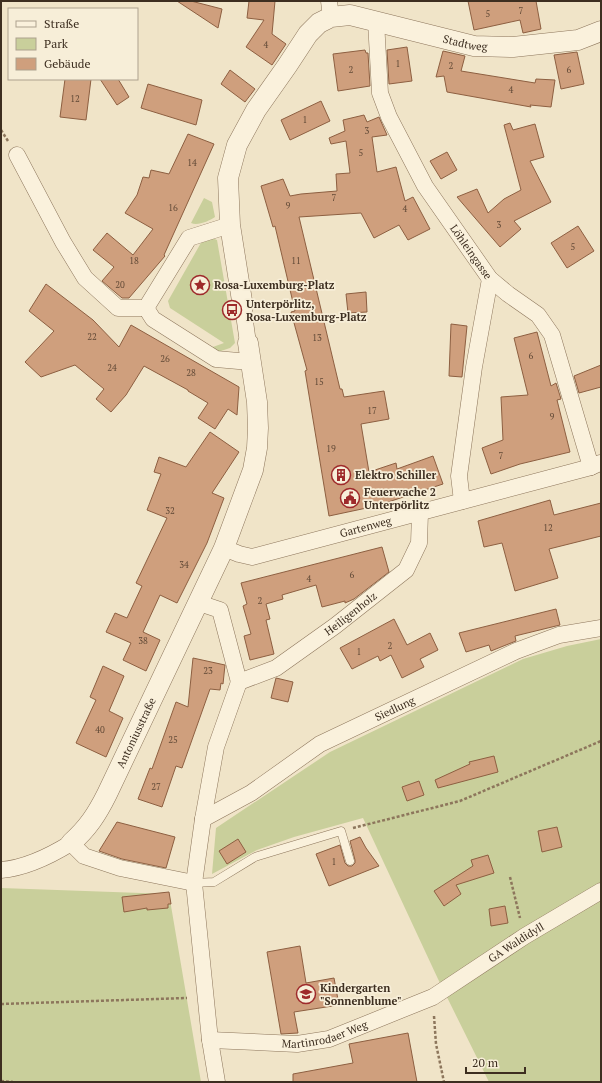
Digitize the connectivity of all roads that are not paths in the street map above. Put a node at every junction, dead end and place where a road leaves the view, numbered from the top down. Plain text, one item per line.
1 (330, 9) edge
2 (376, 21) junction
3 (601, 31) edge
4 (17, 155) dead end
5 (230, 225) junction
6 (490, 279) junction
7 (243, 307) joint
8 (146, 308) junction
9 (249, 352) junction
10 (596, 465) edge
11 (462, 501) junction
12 (420, 513) junction
13 (224, 548) junction
14 (199, 603) junction
15 (601, 628) edge
16 (239, 682) junction
17 (203, 819) junction
18 (71, 843) junction
19 (350, 861) dead end
20 (1, 870) edge
21 (194, 883) junction
22 (601, 891) edge
23 (434, 997) joint
24 (210, 1040) junction
25 (217, 1082) edge

1 - 2 street, Stadtweg
1 - 5 street
2 - 3 street, Stadtweg
2 - 6 street, Löhleingasse
4 - 8 street
5 - 7 street
5 - 8 street
6 - 10 street, Löhleingasse
6 - 11 street
7 - 9 street
8 - 9 street
9 - 13 street
10 - 11 street, Gartenweg
11 - 12 street, Gartenweg
12 - 13 street, Gartenweg
12 - 16 street, Heiligenholz
13 - 14 street, Antoniusstraße
14 - 16 street
14 - 18 street, Antoniusstraße
15 - 17 street, Siedlung
16 - 17 street
17 - 21 street
18 - 20 street, Antoniusstraße
18 - 21 street
19 - 21 lane
21 - 24 street
22 - 23 street, GA Waldidyll
23 - 24 street, Martinrodaer Weg
24 - 25 street

